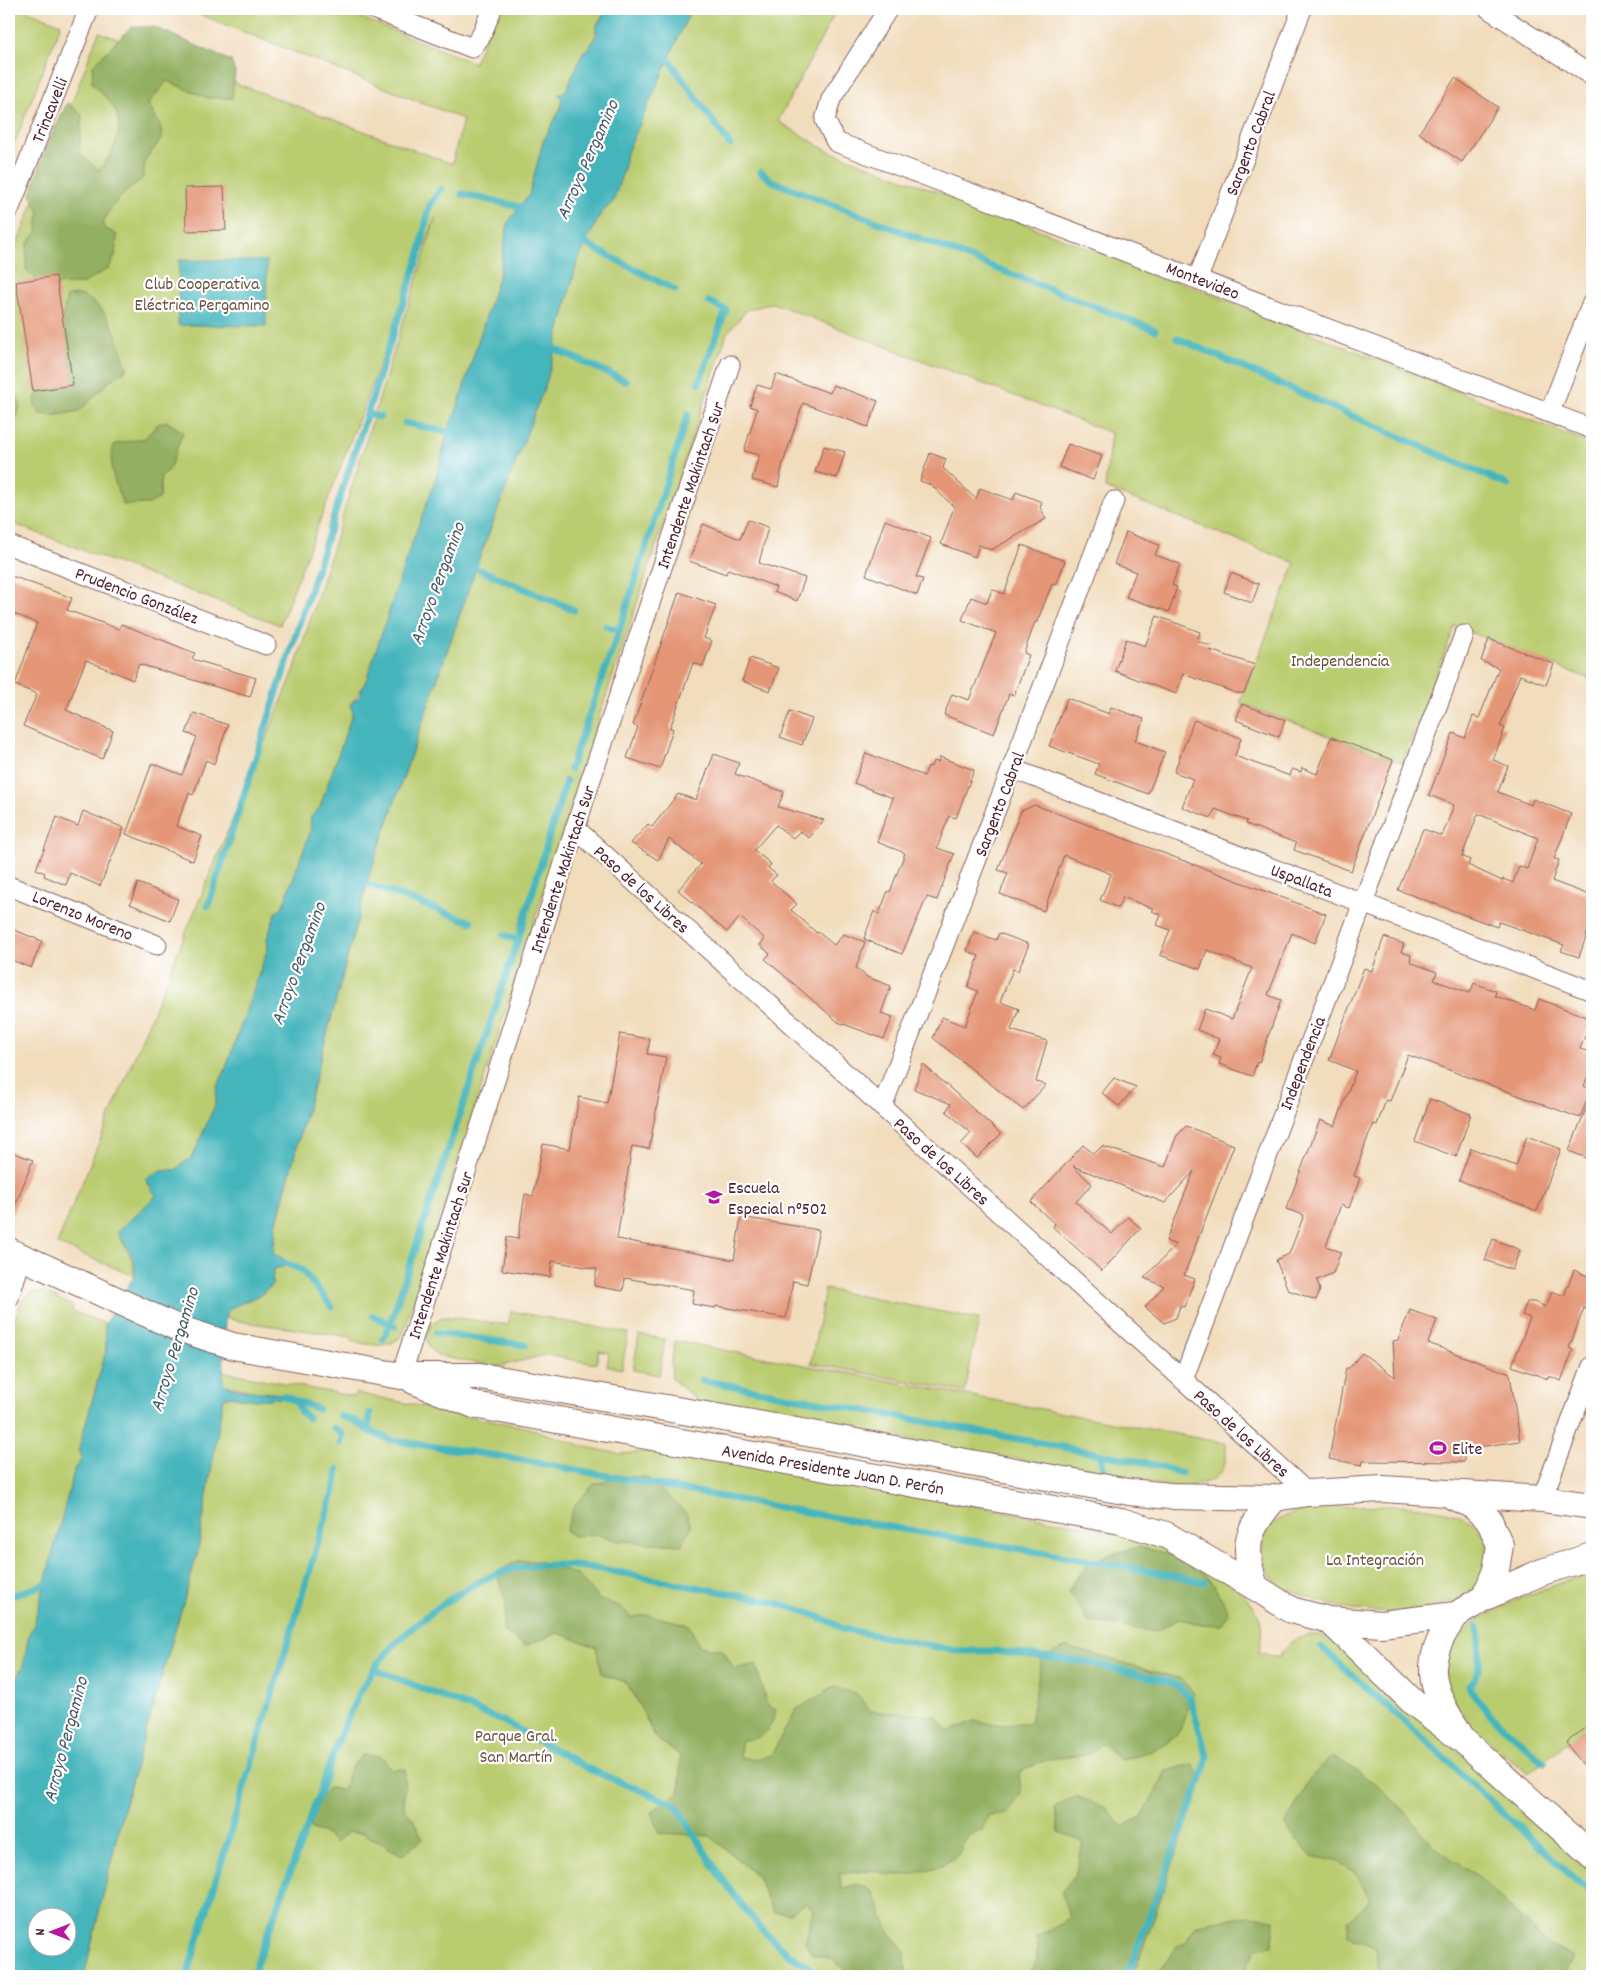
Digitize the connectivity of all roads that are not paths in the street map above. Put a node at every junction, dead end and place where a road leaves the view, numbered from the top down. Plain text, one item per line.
1 (90, 9) edge
2 (373, 9) edge
3 (492, 9) edge
4 (888, 9) edge
5 (1302, 9) edge
6 (1489, 9) edge
7 (1592, 76) edge
8 (9, 210) edge
9 (1198, 278) junction
10 (1592, 303) edge
11 (730, 365) dead end
12 (1550, 412) junction
13 (1592, 429) edge
14 (1114, 501) dead end
15 (9, 545) edge
16 (1464, 635) dead end
17 (266, 645) dead end
18 (1013, 769) junction
19 (575, 828) junction
20 (9, 886) edge
21 (1363, 904) junction
22 (157, 945) dead end
23 (1592, 992) edge
24 (882, 1107) junction
25 (15, 1253) edge
26 (9, 1298) edge
27 (1592, 1366) edge
28 (401, 1376) junction
29 (1182, 1380) junction
30 (1437, 1492) junction
31 (1308, 1493) junction
32 (1275, 1498) junction
33 (1542, 1499) junction
34 (1592, 1506) edge
35 (1592, 1556) edge
36 (1255, 1587) junction
37 (1485, 1597) junction
38 (1456, 1615) junction
39 (1329, 1620) junction
40 (1465, 1742) junction
41 (1592, 1856) edge

1 - 8 street, Trincavelli
2 - 3 street
4 - 9 street, Montevideo
5 - 9 street, Sargento Cabral
6 - 7 street
9 - 12 street, Montevideo
10 - 12 street
11 - 19 street, Intendente Makintach Sur
12 - 13 street, Montevideo
14 - 18 street, Sargento Cabral
15 - 17 street, Prudencio González
16 - 21 street, Independencia
18 - 21 street, Uspallata
18 - 24 street, Sargento Cabral
19 - 24 street, Paso de los Libres
19 - 28 street, Intendente Makintach Sur
20 - 22 street, Lorenzo Moreno
21 - 23 street, Uspallata
21 - 29 street, Independencia
24 - 29 street, Paso de los Libres
25 - 26 street
25 - 28 main road, Avenida Presidente Juan D. Perón
27 - 33 street
28 - 32 main road, Avenida Presidente Juan D. Perón
28 - 36 main road, Avenida Presidente Juan D. Perón
29 - 31 street, Paso de los Libres
30 - 31 main road, Avenida Presidente Juan D. Perón
30 - 33 main road, Avenida Presidente Juan D. Perón
30 - 37 main road, Avenida Presidente Juan D. Perón
31 - 32 main road, Avenida Presidente Juan D. Perón
32 - 36 main road
33 - 34 main road, Avenida Presidente Juan D. Perón
35 - 37 main road, Avenida Presidente Juan D. Perón
36 - 39 main road, Avenida Presidente Juan D. Perón
37 - 38 main road, Avenida Presidente Juan D. Perón
38 - 39 main road, Avenida Presidente Juan D. Perón
38 - 40 main road
39 - 40 main road
40 - 41 main road

